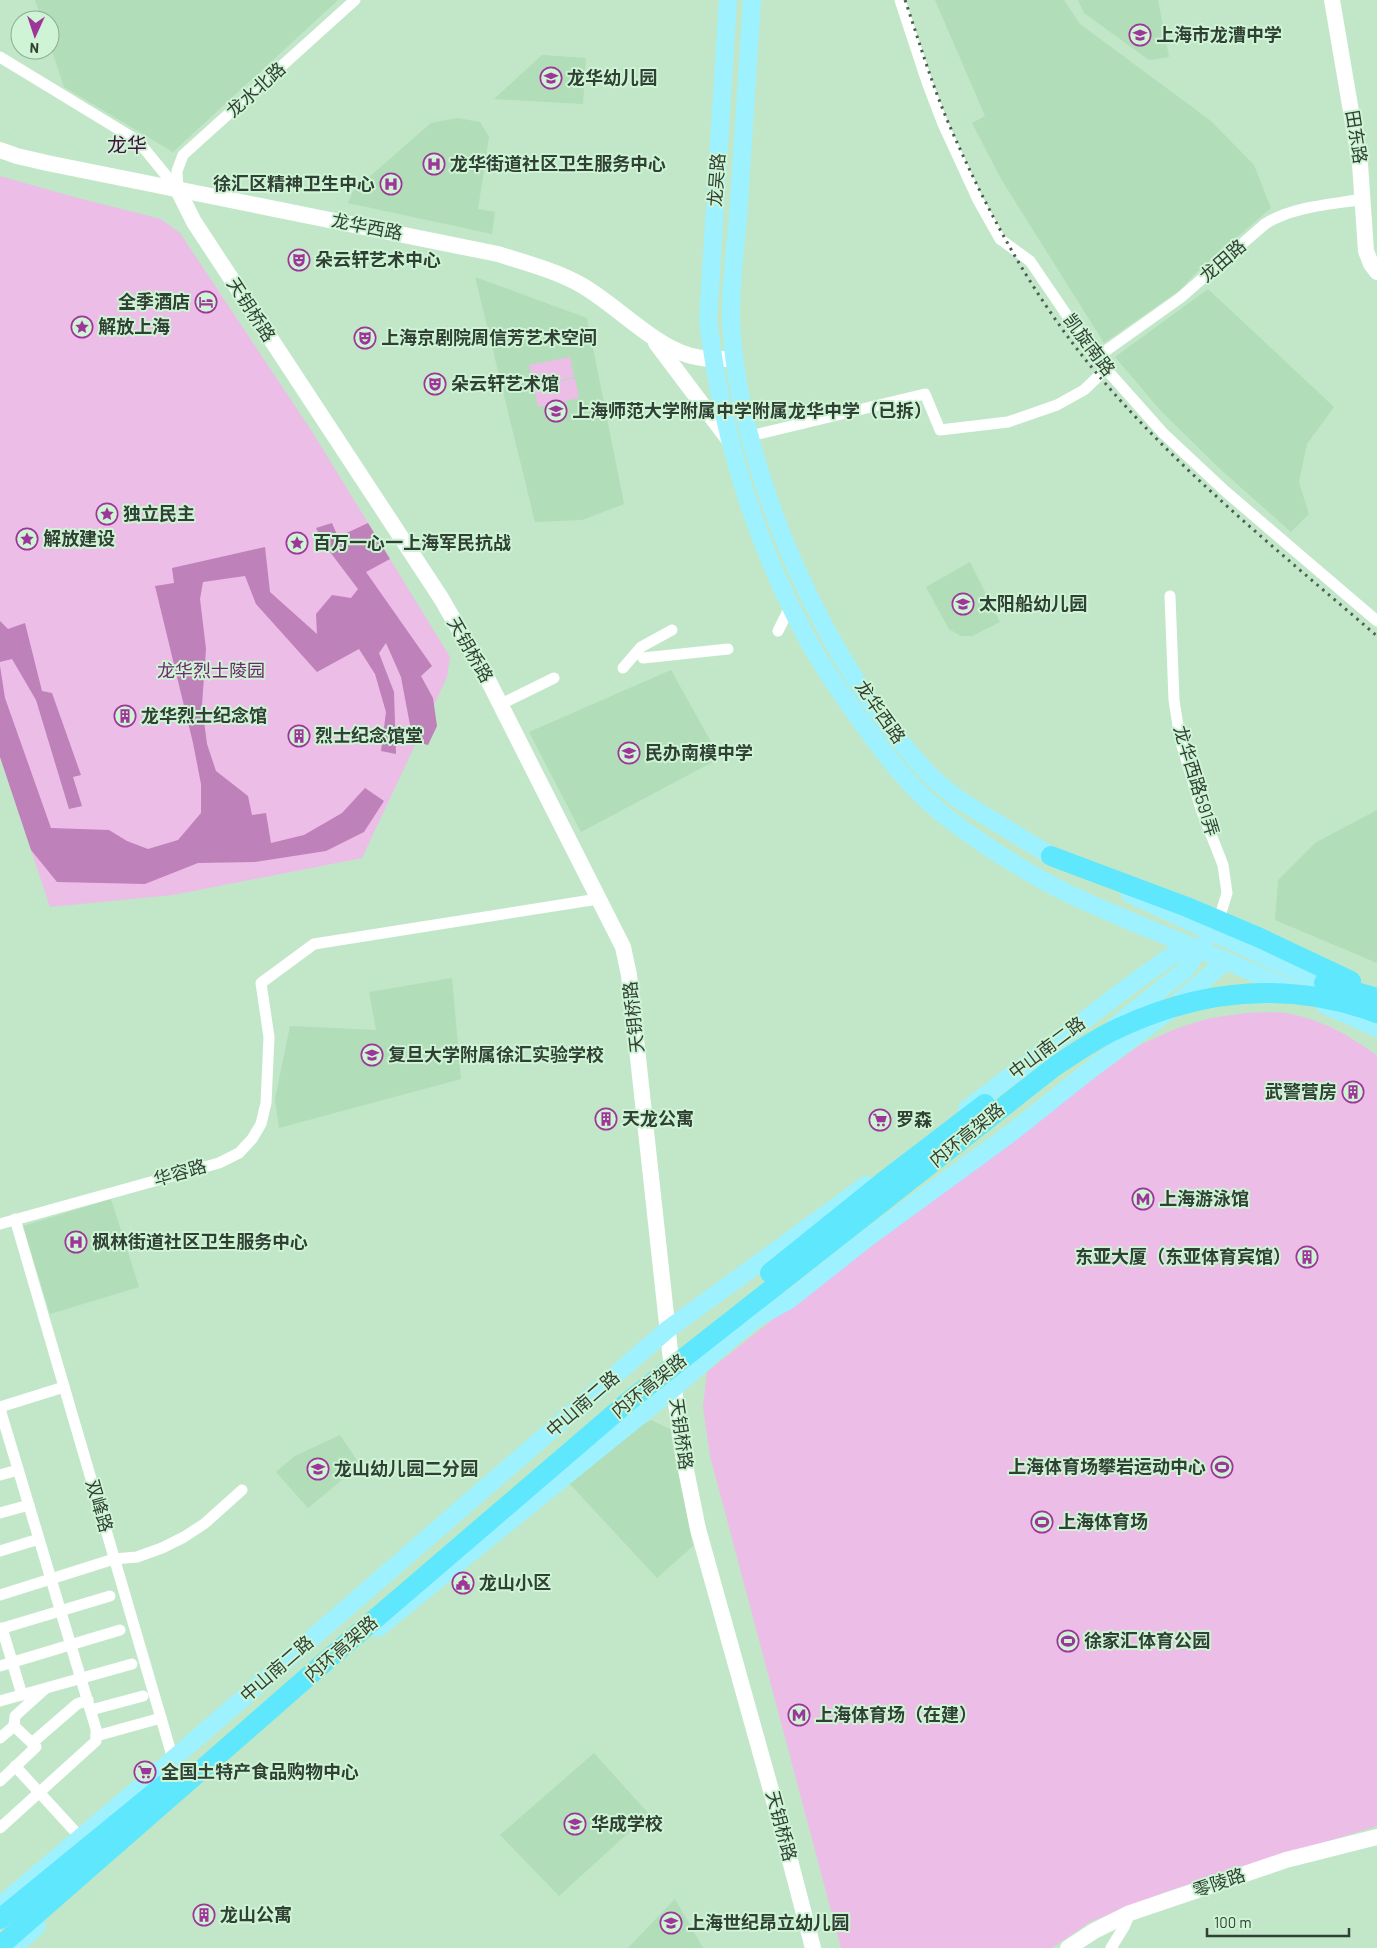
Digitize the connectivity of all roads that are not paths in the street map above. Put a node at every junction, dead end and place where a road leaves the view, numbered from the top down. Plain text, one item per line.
1 (355, 0) edge
2 (728, 0) edge
3 (752, 0) edge
4 (900, 0) edge
5 (1332, 0) edge
6 (0, 57) edge
7 (0, 150) edge
8 (178, 190) junction
9 (1363, 199) junction
10 (1377, 271) edge
11 (645, 330) junction
12 (1097, 357) junction
13 (713, 359) junction
14 (734, 359) junction
15 (1106, 369) junction
16 (750, 436) junction
17 (729, 440) junction
18 (1170, 596) dead end
19 (791, 605) junction
20 (1377, 622) edge
21 (672, 630) dead end
22 (778, 631) dead end
23 (728, 649) dead end
24 (643, 658) dead end
25 (623, 668) dead end
26 (554, 678) dead end
27 (501, 704) junction
28 (1051, 856) junction
29 (598, 899) junction
30 (1215, 932) junction
31 (1199, 949) junction
32 (1228, 962) junction
33 (1377, 996) edge
34 (1377, 1013) edge
35 (1377, 1028) edge
36 (997, 1112) junction
37 (15, 1219) junction
38 (0, 1224) edge
39 (758, 1317) junction
40 (667, 1330) junction
41 (64, 1387) junction
42 (674, 1388) junction
43 (0, 1408) edge
44 (18, 1470) junction
45 (0, 1475) edge
46 (242, 1490) dead end
47 (29, 1505) junction
48 (0, 1514) edge
49 (39, 1539) junction
50 (0, 1551) edge
51 (114, 1559) junction
52 (51, 1580) junction
53 (0, 1595) edge
54 (110, 1596) dead end
55 (60, 1611) junction
56 (1, 1629) edge
57 (120, 1630) dead end
58 (71, 1644) junction
59 (13, 1662) junction
60 (132, 1664) dead end
61 (0, 1666) edge
62 (80, 1677) junction
63 (48, 1687) junction
64 (22, 1695) junction
65 (143, 1696) dead end
66 (1, 1701) edge
67 (89, 1706) junction
68 (161, 1718) junction
69 (15, 1721) junction
70 (96, 1736) junction
71 (0, 1738) edge
72 (32, 1743) junction
73 (173, 1759) junction
74 (15, 1766) junction
75 (0, 1781) edge
76 (192, 1788) junction
77 (39, 1792) junction
78 (0, 1828) edge
79 (1377, 1837) edge
80 (81, 1838) junction
81 (0, 1906) edge
82 (1130, 1913) junction
83 (0, 1919) edge
84 (0, 1946) edge
85 (13, 1948) edge
86 (813, 1948) edge
87 (1068, 1948) edge
88 (1111, 1948) edge

1 - 8 street, 龙水北路
2 - 13 main road, 龙吴路
3 - 14 main road, 龙吴路
4 - 12 street, 凯旋南路
5 - 9 street, 田东路
6 - 8 street
7 - 8 street, 龙华西路
8 - 11 street, 龙华西路
8 - 27 street, 天钥桥路
9 - 10 street, 田东路
9 - 12 street, 龙田路
11 - 13 street, 龙华西路
11 - 17 street
12 - 15 street, 凯旋南路
13 - 14 street, 龙华西路
13 - 17 main road, 龙华西路
14 - 16 main road, 龙华西路
15 - 16 street
15 - 20 street, 凯旋南路
16 - 28 main road, 龙华西路
17 - 19 main road, 龙华西路
18 - 30 street, 龙华西路591弄
19 - 22 street
19 - 31 main road, 龙华西路
21 - 25 street
23 - 24 street
26 - 27 street
27 - 29 street, 天钥桥路
28 - 30 main road, 龙华西路
28 - 33 highway
29 - 37 street, 华容路
29 - 40 street, 天钥桥路
30 - 31 main road, 中山南二路
30 - 34 main road
31 - 32 main road
31 - 39 main road, 中山南二路
31 - 40 main road, 中山南二路
32 - 35 main road
32 - 39 main road, 中山南二路
33 - 83 highway, 内环高架路
34 - 36 highway, 内环高架路
36 - 39 highway
36 - 84 highway, 内环高架路
37 - 38 street, 华容路
37 - 41 street, 双峰路
39 - 42 main road, 中山南二路
40 - 42 street, 天钥桥路
40 - 73 main road, 中山南二路
41 - 43 street
41 - 51 street, 双峰路
42 - 76 main road, 中山南二路
42 - 86 street, 天钥桥路
43 - 44 street
44 - 45 street
44 - 47 street
46 - 51 street
47 - 48 street
47 - 49 street
49 - 50 street
49 - 52 street
51 - 52 street
51 - 68 street, 双峰路
52 - 53 street
52 - 55 street
54 - 55 street
55 - 56 street
55 - 58 street
56 - 59 street
57 - 58 street
58 - 59 street
58 - 62 street
59 - 61 street
59 - 64 street
60 - 62 street
62 - 63 street
62 - 67 street
63 - 64 street
63 - 69 street
64 - 66 street
65 - 67 street
66 - 69 street
67 - 70 street
67 - 72 street
68 - 70 street
68 - 73 street, 双峰路
69 - 71 street
69 - 72 street
70 - 77 street
72 - 74 street
73 - 76 street, 双峰路
73 - 80 main road, 中山南二路
74 - 75 street
74 - 77 street
76 - 85 main road, 中山南二路
77 - 78 street
77 - 80 street
79 - 82 street, 零陵路
80 - 81 main road, 中山南二路
82 - 87 street, 零陵路
82 - 88 street

